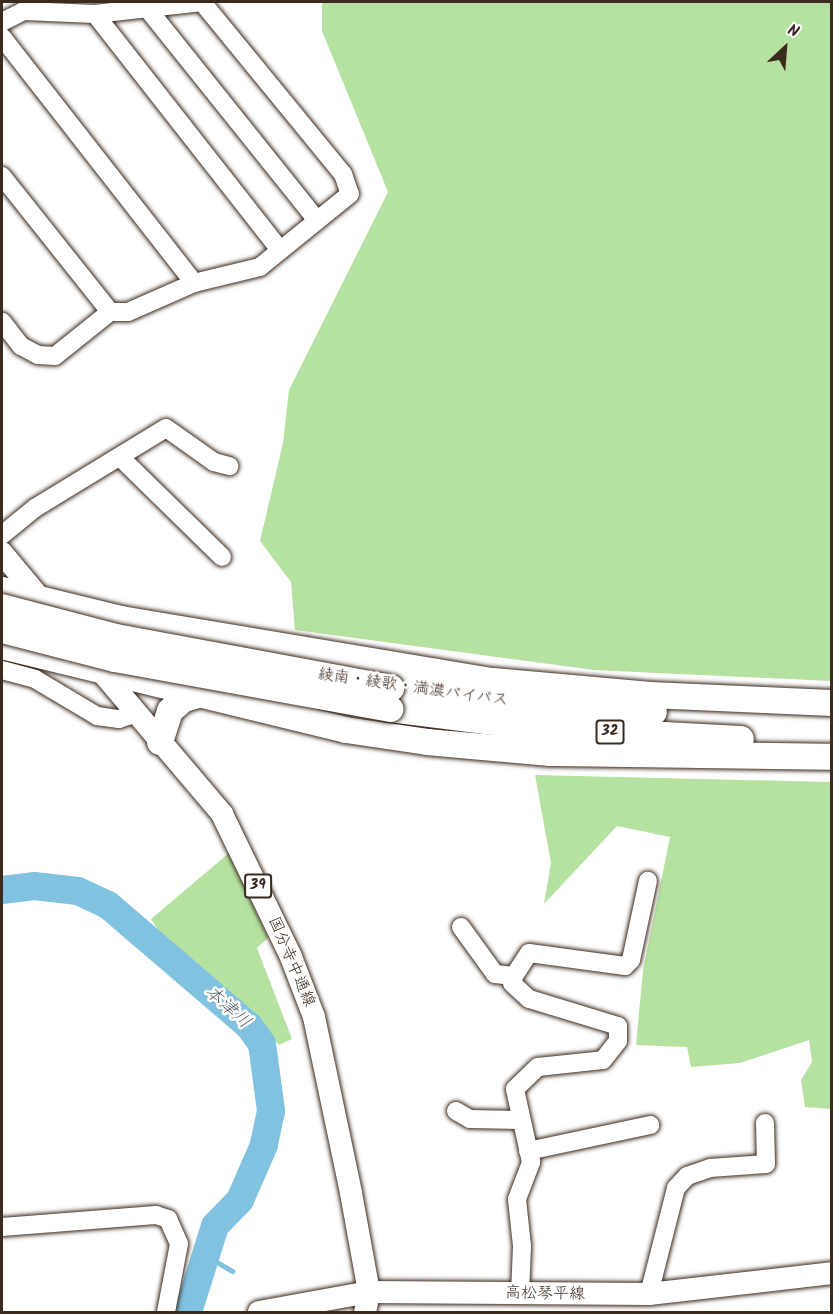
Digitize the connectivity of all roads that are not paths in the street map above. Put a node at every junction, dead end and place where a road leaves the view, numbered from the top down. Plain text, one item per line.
1 (147, 8) junction
2 (95, 14) junction
3 (2, 22) edge
4 (2, 37) edge
5 (2, 176) edge
6 (317, 220) junction
7 (280, 250) junction
8 (194, 283) junction
9 (110, 312) junction
10 (2, 322) edge
11 (122, 459) junction
12 (229, 466) dead end
13 (2, 535) edge
14 (2, 553) edge
15 (222, 557) dead end
16 (2, 590) edge
17 (42, 601) junction
18 (2, 607) edge
19 (2, 630) edge
20 (2, 646) edge
21 (2, 670) edge
22 (100, 670) junction
23 (201, 694) junction
24 (391, 698) junction
25 (831, 703) edge
26 (136, 713) junction
27 (831, 718) edge
28 (831, 740) edge
29 (160, 742) junction
30 (831, 757) edge
31 (648, 881) dead end
32 (461, 927) dead end
33 (514, 976) junction
34 (456, 1111) dead end
35 (520, 1120) junction
36 (765, 1123) dead end
37 (650, 1125) dead end
38 (528, 1151) junction
39 (2, 1227) edge
40 (831, 1273) edge
41 (520, 1294) junction
42 (649, 1294) junction
43 (367, 1302) edge
44 (166, 1312) edge
45 (259, 1312) edge

1 - 2 street
1 - 6 street
1 - 6 street
2 - 3 street
2 - 7 street
4 - 8 street
5 - 9 street
6 - 7 street
7 - 8 street
8 - 9 street
9 - 10 street
11 - 12 street
11 - 13 street
11 - 15 street
14 - 17 main road, 国分寺中通線 / 39
16 - 17 highway
17 - 22 main road, 国分寺中通線 / 39
17 - 25 highway
18 - 24 highway, 綾南・綾歌・満濃バイパス / 32, bridge
19 - 24 highway, 綾南・綾歌・満濃バイパス / 32, bridge
20 - 22 highway
21 - 26 street
22 - 23 highway
22 - 26 main road, 国分寺中通線 / 39
23 - 29 highway
23 - 30 highway
24 - 27 highway, 綾南・綾歌・満濃バイパス / 32
24 - 28 highway, 綾南・綾歌・満濃バイパス / 32
26 - 29 main road, 国分寺中通線 / 39
29 - 43 main road, 国分寺中通線 / 39
31 - 33 street
32 - 33 street
33 - 35 street
34 - 35 street
35 - 38 street
36 - 42 street
37 - 38 street
38 - 41 street
39 - 44 street
40 - 42 main road, 高松琴平線
41 - 42 main road, 高松琴平線
41 - 43 main road, 高松琴平線
43 - 45 main road, 高松琴平線

